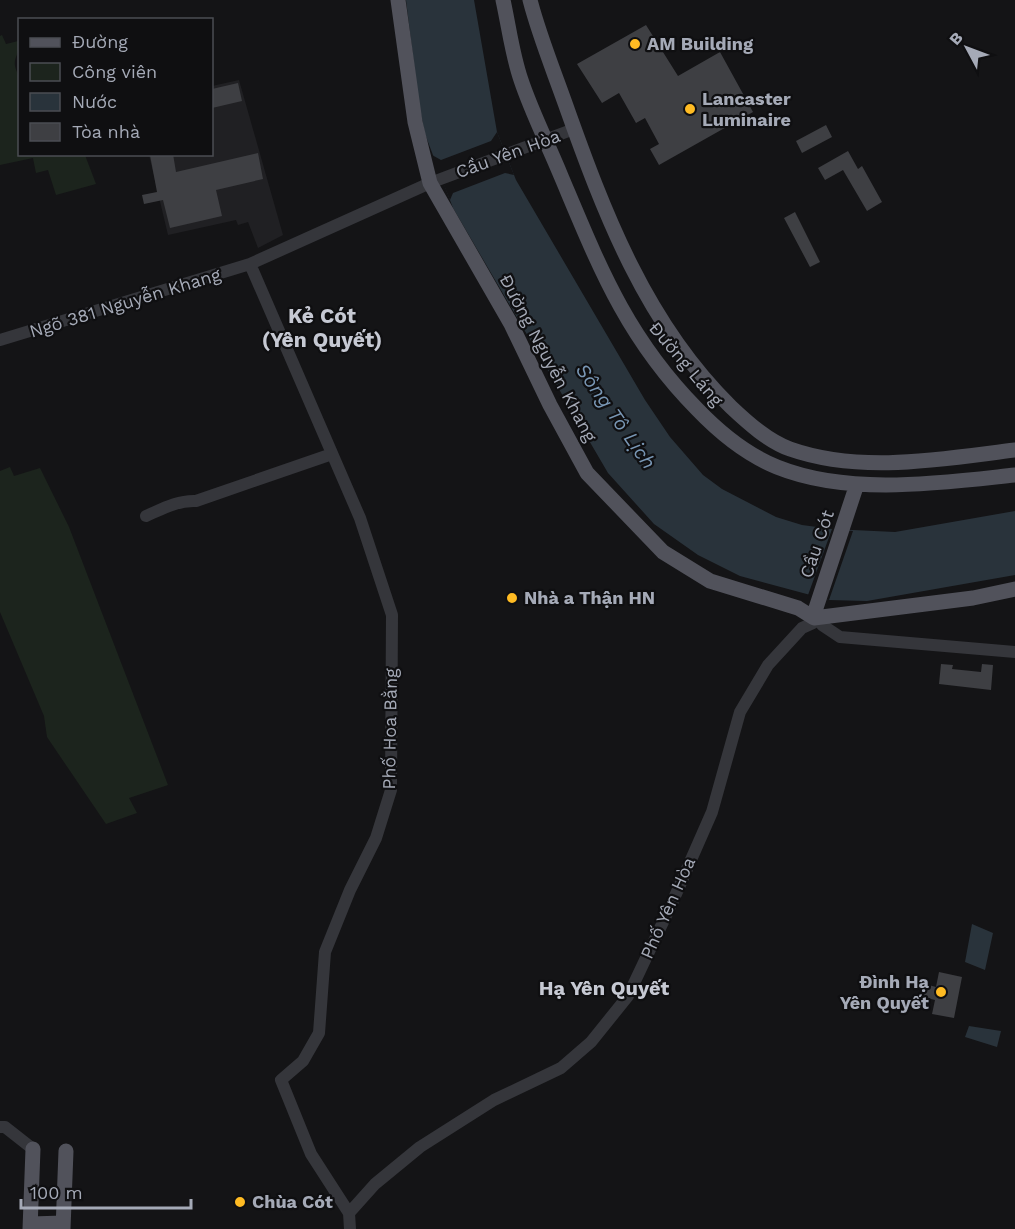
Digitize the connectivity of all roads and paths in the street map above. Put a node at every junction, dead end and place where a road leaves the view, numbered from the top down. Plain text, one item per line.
1 (398, 0) edge
2 (502, 0) edge
3 (530, 0) edge
4 (574, 129) junction
5 (545, 141) junction
6 (436, 181) junction
7 (250, 264) junction
8 (632, 269) junction
9 (607, 282) junction
10 (0, 340) edge
11 (1008, 451) edge
12 (332, 454) junction
13 (1009, 476) edge
14 (857, 484) junction
15 (146, 516) dead end
16 (1015, 589) edge
17 (818, 620) junction
18 (1015, 652) edge
19 (0, 1127) edge
20 (33, 1149) joint
21 (66, 1151) dead end
22 (349, 1213) junction
23 (31, 1226) edge
24 (63, 1226) edge
25 (350, 1229) edge

1 - 6 main road, Đường Nguyễn Khang
2 - 5 main road, Đường Láng
3 - 4 main road, Đường Láng
4 - 5 street, Cầu Yên Hòa
4 - 8 main road, Đường Láng
5 - 6 street, Cầu Yên Hòa
5 - 9 main road, Đường Láng
6 - 7 street, Cầu Yên Hòa
6 - 17 main road, Đường Nguyễn Khang
7 - 10 street, Ngõ 381 Nguyễn Khang
7 - 12 street, Phố Hoa Bằng
8 - 9 main road
8 - 11 main road, Đường Láng
9 - 14 main road, Đường Láng
11 - 13 main road
12 - 15 street
12 - 22 street, Phố Hoa Bằng
13 - 14 main road, Đường Láng
14 - 17 main road, Cầu Cót
16 - 17 main road
17 - 18 street, Đường Nguyễn Khang
17 - 22 street, Phố Yên Hòa
19 - 20 street
20 - 23 main road
21 - 24 main road
22 - 25 street
23 - 24 main road

